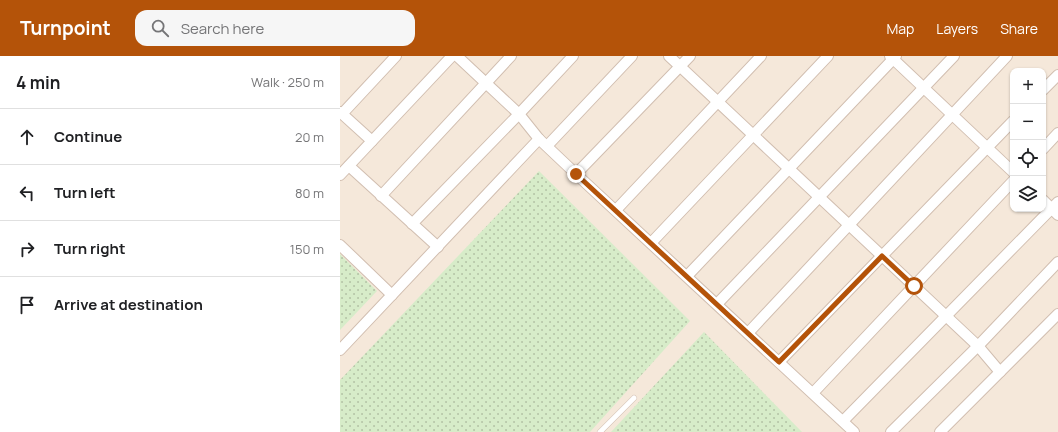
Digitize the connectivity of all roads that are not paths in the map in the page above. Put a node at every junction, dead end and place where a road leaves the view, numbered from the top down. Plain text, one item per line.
1 (396, 56) edge
2 (452, 56) edge
3 (457, 56) edge
4 (511, 56) edge
5 (573, 56) edge
6 (632, 56) edge
7 (669, 56) edge
8 (690, 56) edge
9 (762, 56) edge
10 (828, 56) edge
11 (954, 56) edge
12 (1007, 56) edge
13 (893, 57) edge
14 (680, 66) junction
15 (1058, 75) edge
16 (486, 83) junction
17 (1046, 87) edge
18 (924, 88) junction
19 (718, 102) junction
20 (341, 113) edge
21 (519, 114) junction
22 (952, 115) junction
23 (1010, 124) edge
24 (1058, 133) edge
25 (754, 135) junction
26 (539, 139) junction
27 (372, 141) junction
28 (547, 146) junction
29 (1046, 146) edge
30 (987, 148) junction
31 (349, 166) junction
32 (789, 169) junction
33 (1010, 169) edge
34 (576, 174) junction
35 (340, 175) edge
36 (1010, 184) edge
37 (381, 196) junction
38 (820, 197) junction
39 (1046, 202) edge
40 (1056, 208) edge
41 (616, 210) junction
42 (412, 224) junction
43 (850, 225) junction
44 (651, 243) junction
45 (340, 245) edge
46 (438, 247) junction
47 (882, 256) junction
48 (1058, 262) edge
49 (686, 276) junction
50 (914, 286) junction
51 (392, 295) junction
52 (717, 304) junction
53 (1058, 314) edge
54 (947, 316) junction
55 (748, 333) junction
56 (978, 346) junction
57 (340, 350) edge
58 (779, 362) junction
59 (1000, 372) junction
60 (812, 393) junction
61 (634, 398) dead end
62 (843, 422) junction
63 (600, 432) edge
64 (854, 432) edge
65 (890, 432) edge
66 (940, 432) edge

1 - 20 street
2 - 27 street
3 - 16 street
4 - 16 street
5 - 21 street
6 - 28 street
7 - 14 street
8 - 14 street
9 - 19 street
10 - 25 street
11 - 18 street
12 - 22 street
13 - 18 street
13 - 32 street
14 - 19 street
14 - 34 street
15 - 17 street
16 - 21 street
16 - 37 street
18 - 22 street
18 - 38 street
19 - 25 street
19 - 41 street
20 - 27 street
21 - 26 street
21 - 42 street
22 - 30 street
22 - 43 street
23 - 30 street
24 - 29 street
25 - 32 street
25 - 44 street
26 - 28 street
26 - 46 street
27 - 31 street
28 - 34 street
30 - 33 street
30 - 47 street
31 - 35 street
31 - 37 street
32 - 38 street
32 - 49 street
34 - 41 street
36 - 50 street
37 - 42 street
38 - 43 street
38 - 52 street
39 - 40 street
40 - 54 street
41 - 44 street
42 - 46 street
43 - 47 street
43 - 55 street
44 - 49 street
45 - 51 street
46 - 51 street
47 - 50 street
47 - 58 street
48 - 56 street
49 - 52 street
50 - 54 street
50 - 60 street
51 - 57 street
52 - 55 street
53 - 59 street
54 - 56 street
54 - 62 street
55 - 58 street
56 - 59 street
56 - 65 street
58 - 60 street
59 - 66 street
60 - 62 street
61 - 63 lane
62 - 64 street

